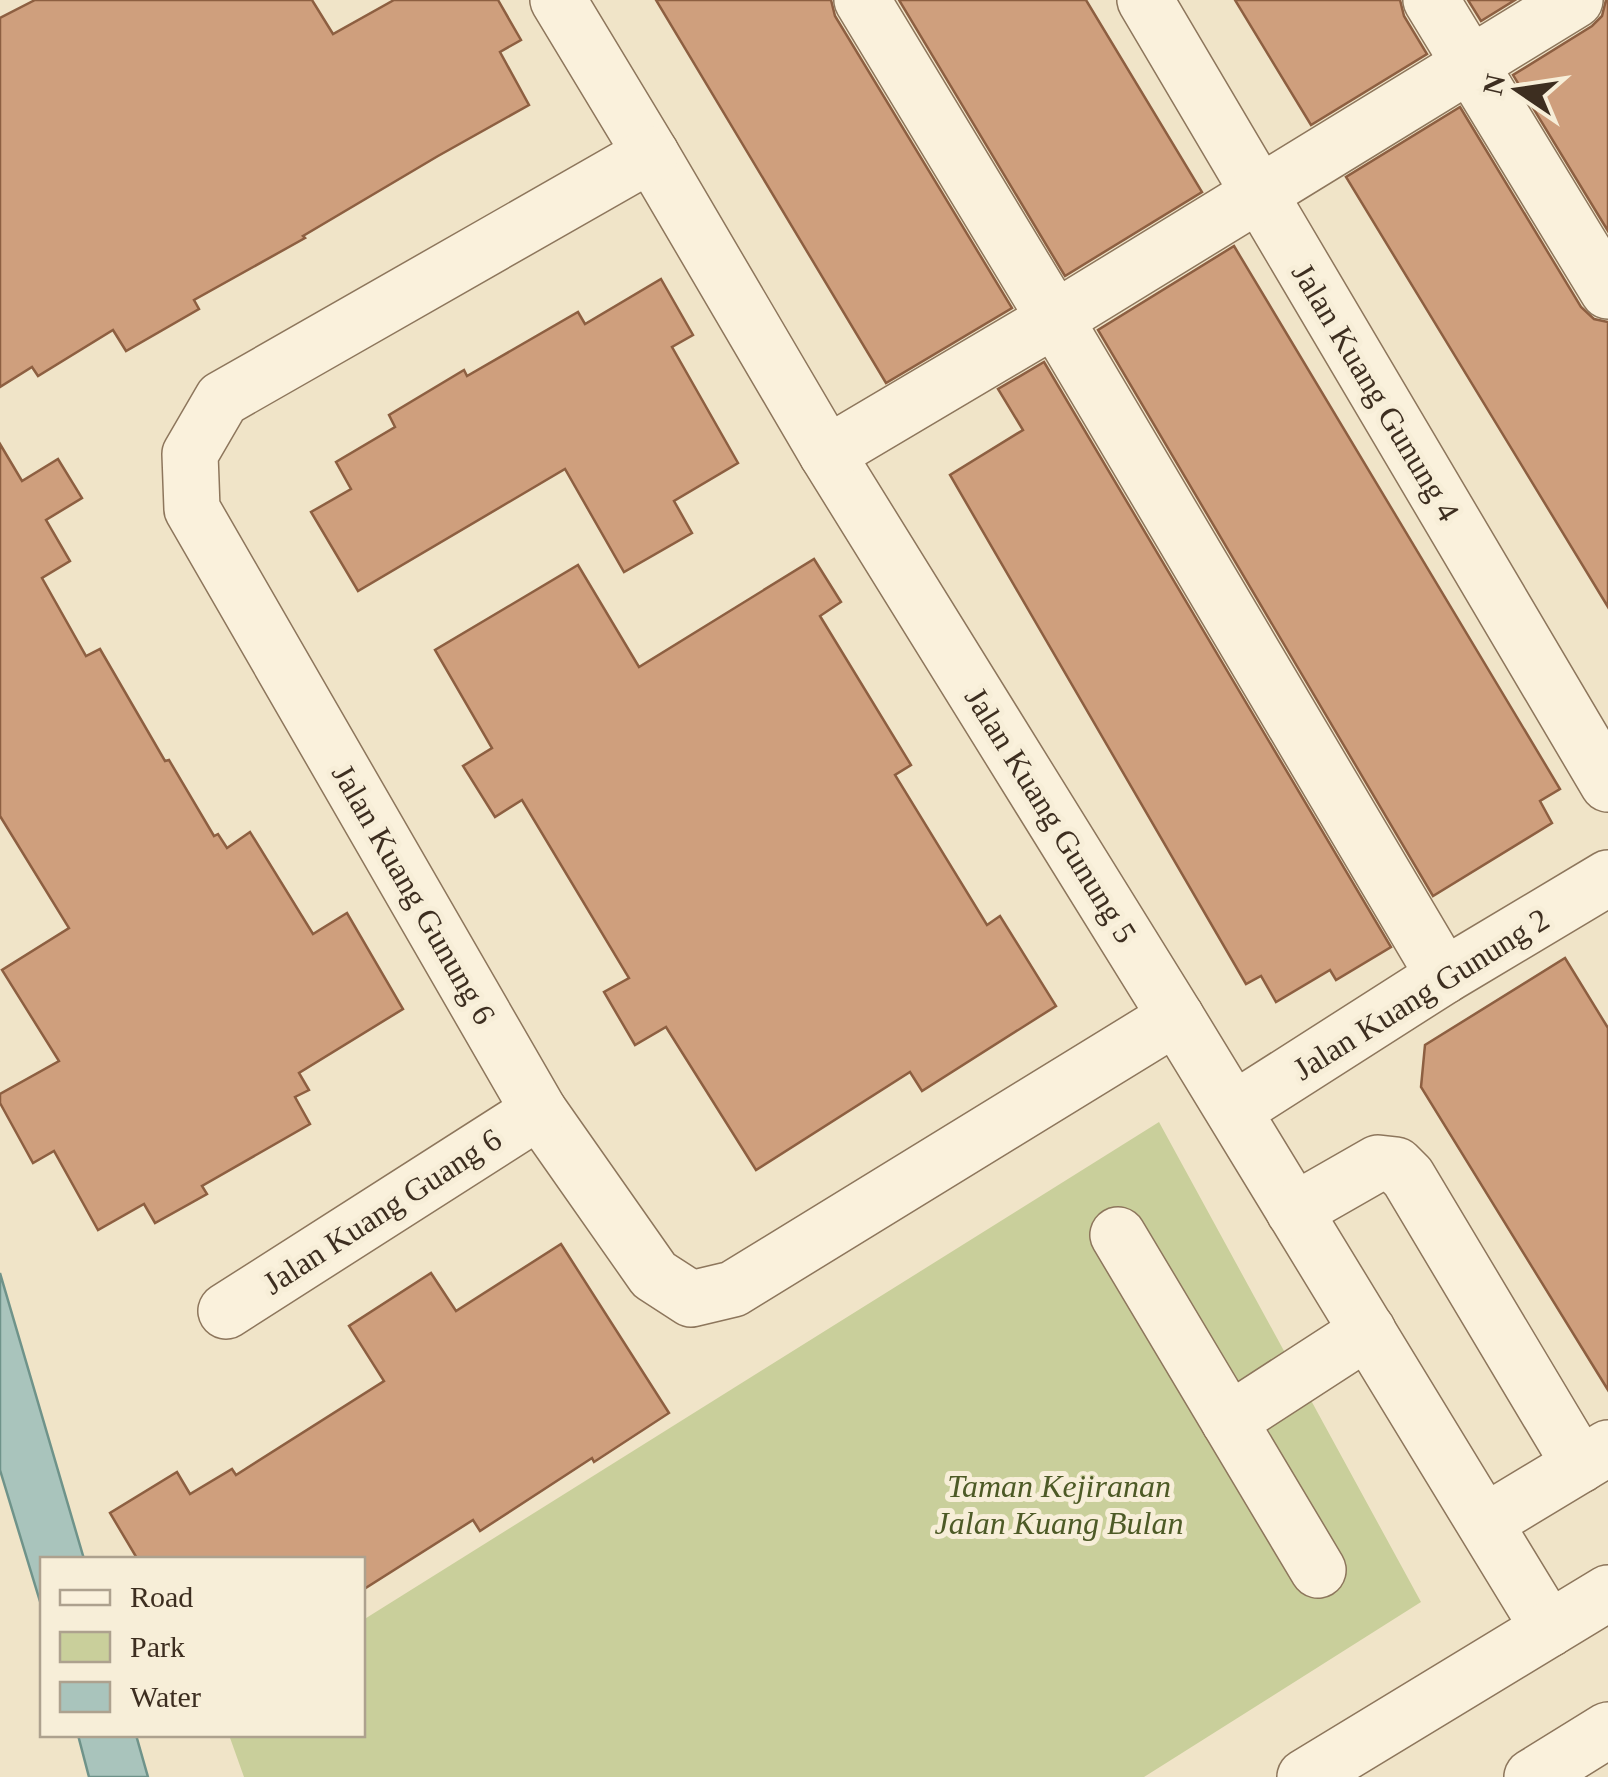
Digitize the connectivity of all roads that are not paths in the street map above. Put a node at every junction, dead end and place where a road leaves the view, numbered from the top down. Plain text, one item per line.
1 (558, 0) edge
2 (862, 0) edge
3 (1145, 0) edge
4 (1431, 0) edge
5 (1575, 0) edge
6 (1470, 65) junction
7 (652, 154) junction
8 (1259, 194) junction
9 (1608, 291) edge
10 (1055, 318) junction
11 (827, 454) junction
12 (1608, 784) edge
13 (1608, 878) edge
14 (1444, 976) junction
15 (1176, 1017) junction
16 (539, 1110) junction
17 (1234, 1110) junction
18 (1294, 1210) junction
19 (1118, 1234) dead end
20 (226, 1310) dead end
21 (1368, 1331) junction
22 (1229, 1421) junction
23 (1594, 1456) edge
24 (1485, 1522) junction
25 (1318, 1570) dead end
26 (1608, 1593) edge
27 (1549, 1629) junction
28 (1608, 1730) edge
29 (1305, 1777) edge
30 (1532, 1777) edge

1 - 7 street, Jalan Kuang Gunung 5
2 - 10 street
3 - 8 street, Jalan Kuang Gunung 4
4 - 6 street
5 - 6 street
6 - 8 street
6 - 9 street
7 - 11 street, Jalan Kuang Gunung 5
7 - 16 street, Jalan Kuang Gunung 6
8 - 10 street
8 - 12 street, Jalan Kuang Gunung 4
10 - 11 street
10 - 14 street
11 - 15 street, Jalan Kuang Gunung 5
13 - 14 street, Jalan Kuang Gunung 2
14 - 17 street, Jalan Kuang Gunung 2
15 - 16 street, Jalan Kuang Gunung 6
15 - 17 street, Jalan Kuang Gunung 5
16 - 20 street, Jalan Kuang Guang 6
17 - 18 street, Jalan Kuang Gunung 5
18 - 21 street, Jalan Kuang Gunung 5
18 - 23 street
19 - 22 street
21 - 22 street
21 - 24 street, Jalan Kuang Gunung 5
22 - 25 street
23 - 24 street
24 - 27 street, Jalan Kuang Gunung 5
26 - 27 street
27 - 29 street
28 - 30 street

